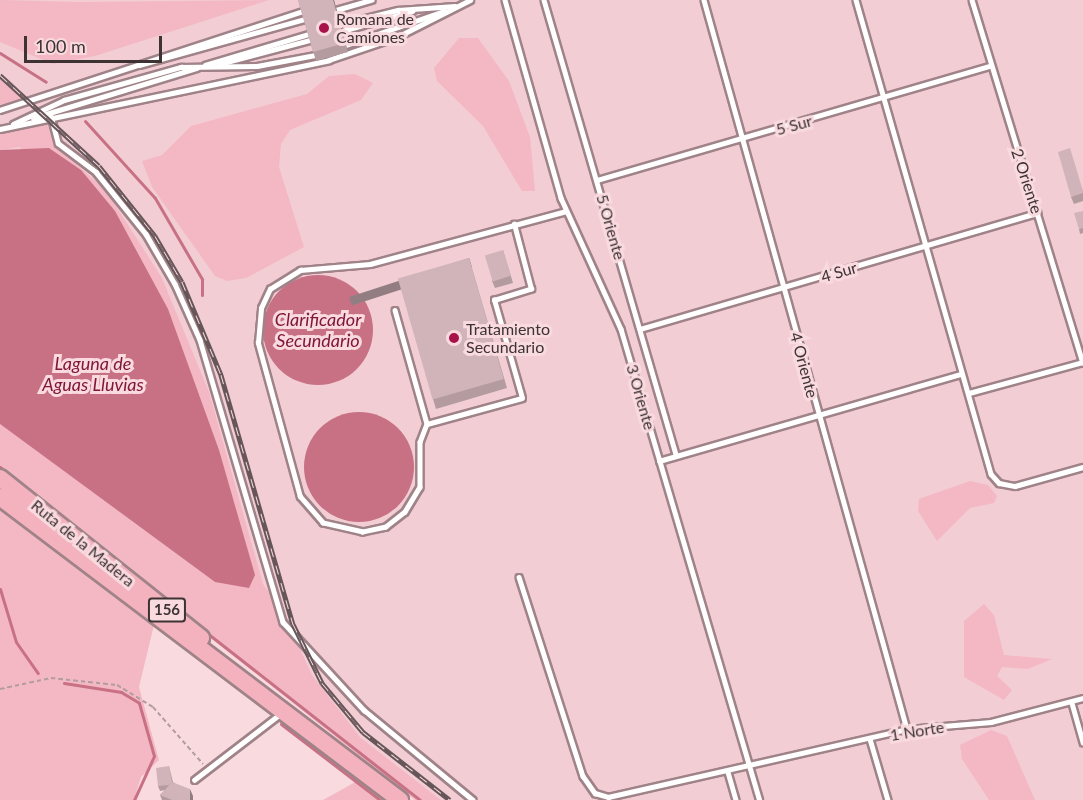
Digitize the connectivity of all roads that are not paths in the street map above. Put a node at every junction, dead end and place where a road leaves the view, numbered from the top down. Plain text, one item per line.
1 (372, 0) edge
2 (470, 0) edge
3 (506, 0) edge
4 (544, 0) edge
5 (704, 0) edge
6 (856, 0) edge
7 (972, 0) edge
8 (458, 6) junction
9 (420, 9) junction
10 (336, 10) edge
11 (302, 11) edge
12 (305, 19) edge
13 (340, 24) edge
14 (342, 31) edge
15 (309, 34) edge
16 (310, 40) edge
17 (346, 45) edge
18 (315, 55) edge
19 (989, 66) junction
20 (131, 67) junction
21 (198, 67) junction
22 (882, 101) junction
23 (0, 110) edge
24 (51, 116) junction
25 (8, 126) junction
26 (0, 129) edge
27 (742, 139) junction
28 (597, 180) junction
29 (566, 211) junction
30 (1037, 213) junction
31 (514, 224) junction
32 (924, 248) junction
33 (783, 288) junction
34 (394, 310) dead end
35 (640, 329) junction
36 (1083, 362) edge
37 (960, 374) junction
38 (969, 393) junction
39 (818, 415) junction
40 (427, 424) junction
41 (676, 455) junction
42 (659, 461) junction
43 (1083, 467) edge
44 (0, 477) edge
45 (0, 496) edge
46 (519, 577) dead end
47 (1083, 698) edge
48 (1072, 703) junction
49 (282, 713) junction
50 (907, 729) junction
51 (870, 739) junction
52 (1083, 742) edge
53 (330, 747) junction
54 (751, 767) junction
55 (728, 772) junction
56 (194, 780) dead end
57 (400, 800) edge
58 (473, 800) edge
59 (736, 800) edge
60 (760, 800) edge
61 (888, 800) edge

1 - 10 lane
2 - 8 lane
3 - 29 lane, 3 Oriente
4 - 28 lane, 5 Oriente
5 - 27 lane, 4 Oriente
6 - 22 lane
7 - 19 lane, 2 Oriente
8 - 9 lane
8 - 17 lane
8 - 24 lane
9 - 13 lane
9 - 14 lane
11 - 20 lane
12 - 20 lane
15 - 21 lane
16 - 21 lane
18 - 21 lane
19 - 22 lane, 5 Sur
19 - 30 lane, 2 Oriente
20 - 23 lane
21 - 25 lane
22 - 27 lane, 5 Sur
22 - 32 lane
24 - 25 lane
24 - 58 lane
25 - 26 lane
27 - 28 lane, 5 Sur
27 - 33 lane, 4 Oriente
28 - 35 lane, 5 Oriente
29 - 31 lane
29 - 42 lane, 3 Oriente
30 - 32 lane, 4 Sur
30 - 36 lane, 2 Oriente
31 - 40 lane
31 - 40 lane
32 - 33 lane, 4 Sur
32 - 37 lane
33 - 35 lane, 4 Sur
33 - 39 lane, 4 Oriente
34 - 40 lane
35 - 41 lane, 5 Oriente
36 - 38 lane
37 - 38 lane
37 - 39 lane
38 - 43 lane
39 - 41 lane
39 - 50 lane, 4 Oriente
41 - 42 lane
42 - 54 lane, 3 Oriente
44 - 53 highway, Ruta de la Madera / 156
45 - 49 highway, Ruta de la Madera / 156
46 - 55 lane, 1 Norte
47 - 48 lane, 1 Norte
48 - 50 lane, 1 Norte
48 - 52 lane
49 - 53 highway, Ruta de la Madera / 156
49 - 56 lane
50 - 51 lane, 1 Norte
51 - 54 lane, 1 Norte
51 - 61 lane
53 - 57 highway, Ruta de la Madera / 156
54 - 55 lane, 1 Norte
54 - 60 lane, 3 Oriente
55 - 59 lane

